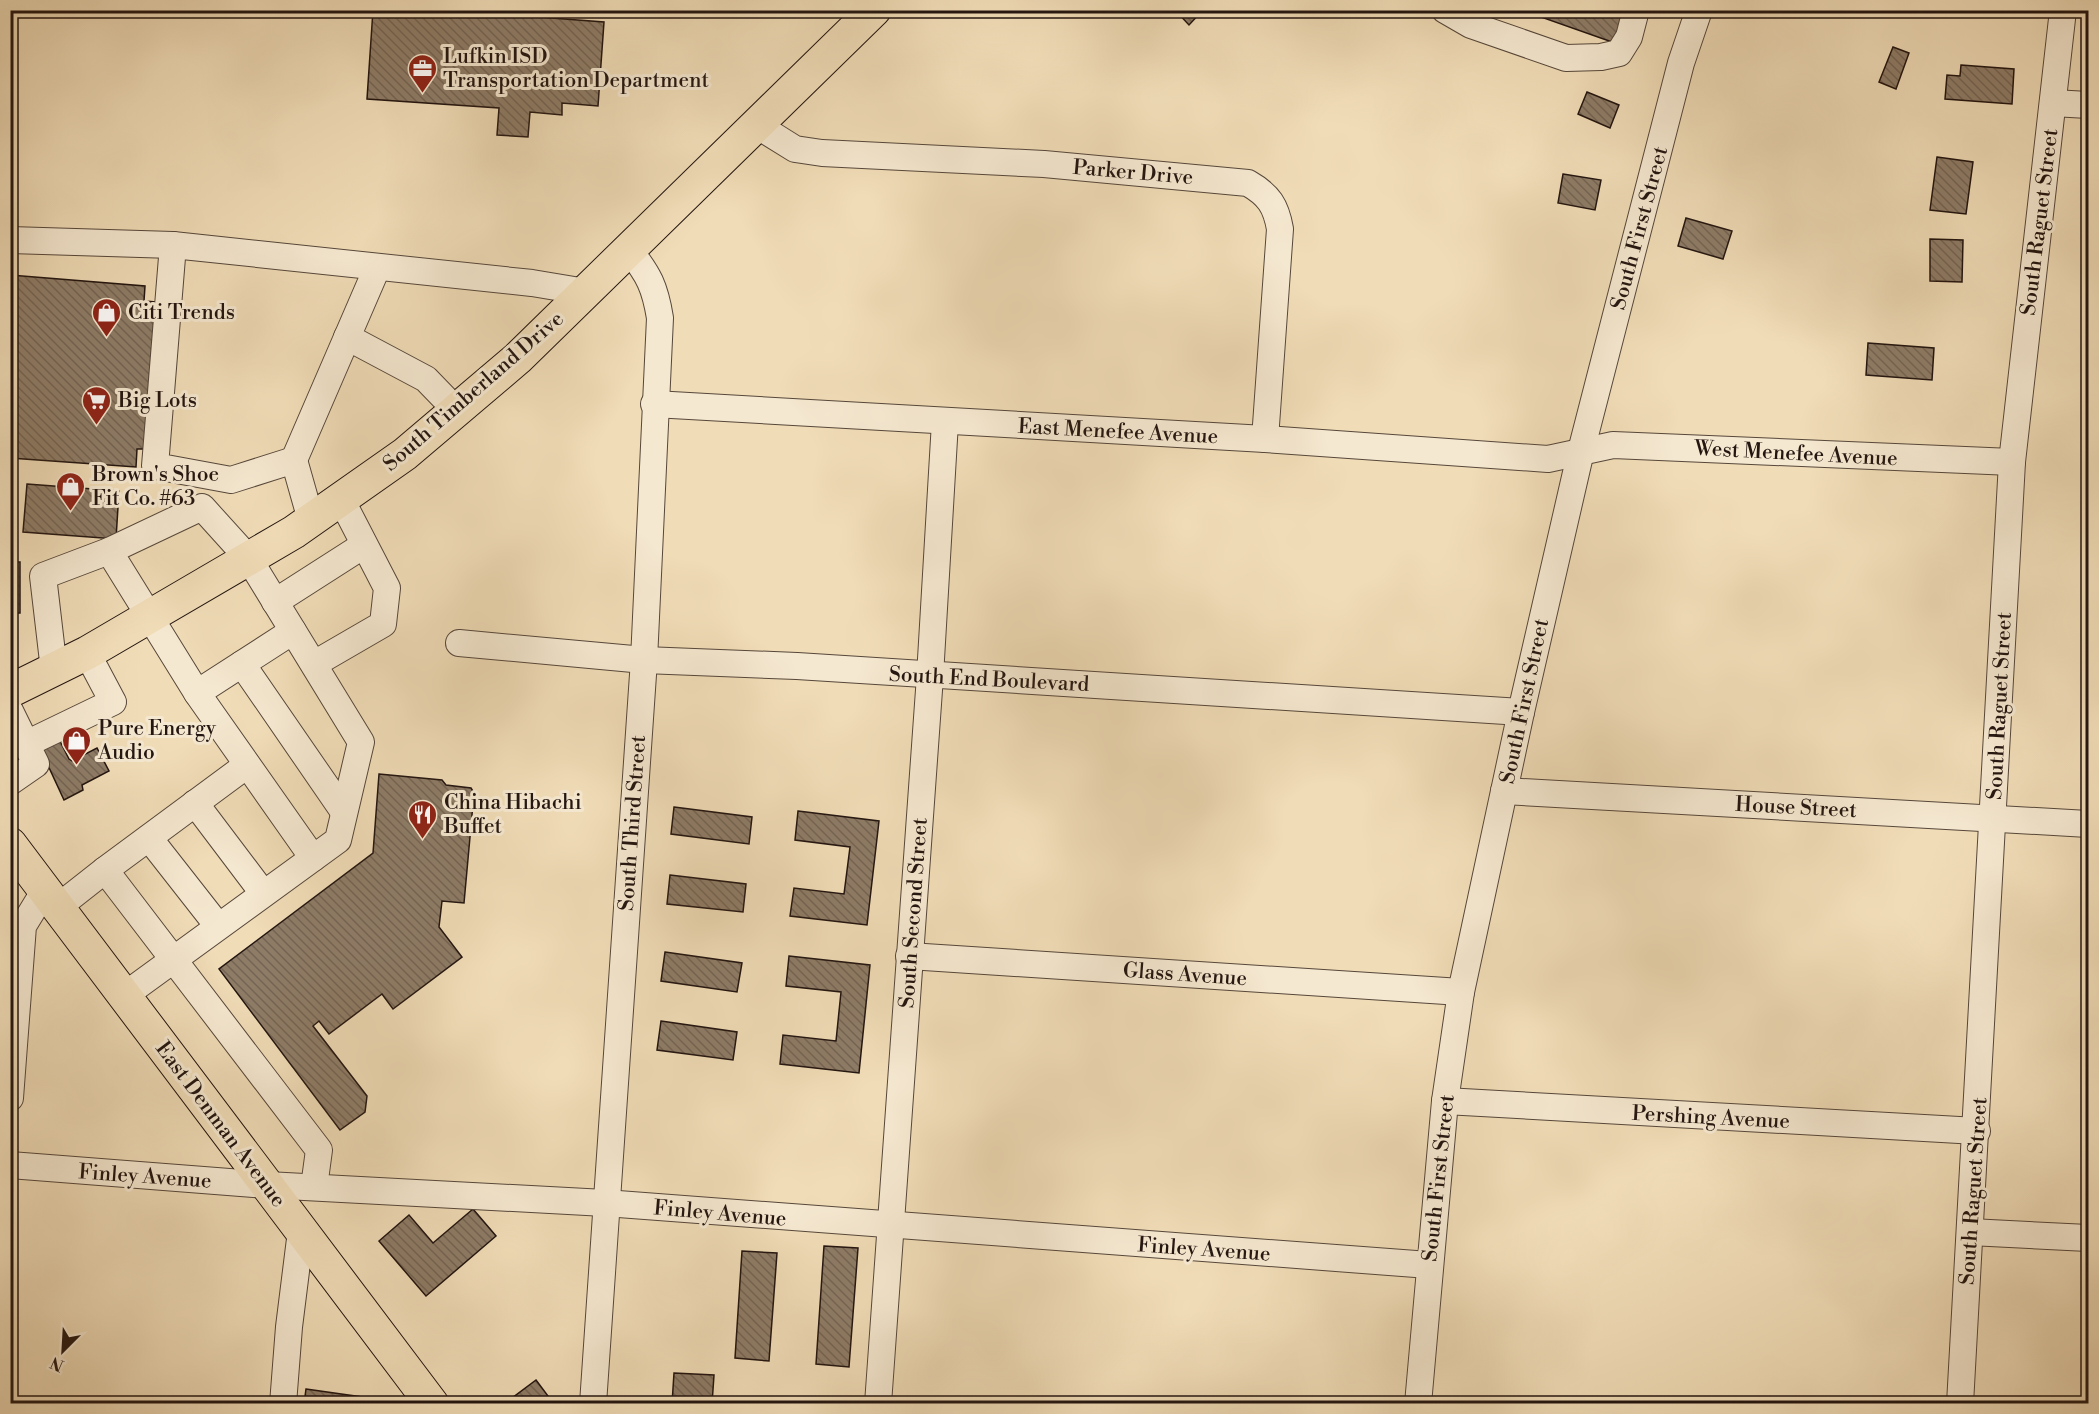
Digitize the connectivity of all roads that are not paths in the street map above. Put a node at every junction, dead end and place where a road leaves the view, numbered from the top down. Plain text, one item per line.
1 (874, 10) edge
2 (1445, 10) edge
3 (1636, 10) edge
4 (1699, 10) edge
5 (2063, 10) edge
6 (2053, 103) junction
7 (2088, 105) edge
8 (755, 124) junction
9 (10, 240) edge
10 (173, 245) junction
11 (629, 250) junction
12 (377, 268) junction
13 (586, 292) junction
14 (347, 337) junction
15 (654, 404) junction
16 (456, 410) junction
17 (945, 422) junction
18 (1265, 439) junction
19 (1581, 452) junction
20 (294, 460) junction
21 (2012, 462) junction
22 (341, 499) junction
23 (311, 520) junction
24 (364, 544) junction
25 (109, 551) junction
26 (249, 559) junction
27 (275, 602) junction
28 (148, 617) junction
29 (293, 631) junction
30 (459, 643) dead end
31 (87, 653) junction
32 (644, 660) junction
33 (242, 663) junction
34 (314, 664) junction
35 (54, 670) junction
36 (930, 676) junction
37 (10, 692) edge
38 (198, 693) junction
39 (10, 711) edge
40 (1521, 712) junction
41 (26, 744) junction
42 (248, 765) junction
43 (10, 782) edge
44 (1504, 791) junction
45 (195, 803) junction
46 (344, 812) junction
47 (1993, 818) junction
48 (2088, 824) edge
49 (149, 837) junction
50 (10, 844) edge
51 (313, 858) junction
52 (105, 870) junction
53 (263, 893) junction
54 (52, 899) junction
55 (218, 926) junction
56 (909, 956) junction
57 (172, 959) junction
58 (1461, 992) junction
59 (125, 995) junction
60 (10, 1098) edge
61 (1444, 1101) junction
62 (1977, 1131) junction
63 (10, 1165) edge
64 (267, 1185) junction
65 (314, 1188) junction
66 (605, 1203) junction
67 (891, 1227) junction
68 (301, 1232) junction
69 (1970, 1232) junction
70 (2088, 1238) edge
71 (1429, 1265) junction
72 (283, 1404) edge
73 (432, 1404) edge
74 (593, 1404) edge
75 (878, 1404) edge
76 (1418, 1404) edge
77 (1960, 1404) edge

1 - 8 main road, South Timberland Drive
2 - 3 street
4 - 19 street, South First Street
5 - 6 street, South Raguet Street
6 - 7 street
6 - 21 street, South Raguet Street
8 - 11 main road, South Timberland Drive
8 - 18 street, Parker Drive
9 - 10 street
10 - 12 street
10 - 20 street
11 - 13 main road, South Timberland Drive
11 - 15 street, South Third Street
12 - 13 street
12 - 14 street
13 - 16 main road, South Timberland Drive
14 - 16 street
14 - 20 street
15 - 17 street, East Menefee Avenue
15 - 32 street, South Third Street
16 - 22 main road, South Timberland Drive
17 - 18 street, East Menefee Avenue
17 - 36 street, South Second Street
18 - 19 street, East Menefee Avenue
19 - 21 street, West Menefee Avenue
19 - 40 street, South First Street
20 - 23 street
21 - 47 street, South Raguet Street
22 - 23 main road, South Timberland Drive
22 - 24 street
23 - 26 main road, South Timberland Drive
24 - 27 street
24 - 34 street
25 - 26 street
25 - 28 street
25 - 35 street
26 - 27 street
26 - 28 main road, South Timberland Drive
27 - 29 street
28 - 31 main road, South Timberland Drive
28 - 38 street
29 - 33 street
29 - 34 street
30 - 32 street, South End Boulevard
31 - 35 main road, South Timberland Drive
31 - 41 street
32 - 36 street, South End Boulevard
32 - 66 street, South Third Street
33 - 38 street
33 - 46 street
34 - 46 street
35 - 37 main road, South Timberland Drive
36 - 40 street, South End Boulevard
36 - 56 street, South Second Street
38 - 42 street
39 - 41 street
40 - 44 street, South First Street
41 - 43 street
42 - 45 street
42 - 51 street
44 - 47 street, House Street
44 - 58 street, South First Street
45 - 49 street
45 - 53 street
46 - 51 street
47 - 48 street, House Street
47 - 62 street, South Raguet Street
49 - 52 street
49 - 55 street
50 - 54 main road, East Denman Avenue
51 - 53 street
52 - 54 street
52 - 57 street
53 - 55 street
54 - 59 main road, East Denman Avenue
54 - 60 street
55 - 57 street
56 - 58 street, Glass Avenue
56 - 67 street, South Second Street
57 - 59 street
57 - 65 street
58 - 61 street, South First Street
59 - 64 main road, East Denman Avenue
61 - 62 street, Pershing Avenue
61 - 71 street, South First Street
62 - 69 street, South Raguet Street
63 - 64 street, Finley Avenue
64 - 65 street, Finley Avenue
64 - 68 main road, East Denman Avenue
65 - 66 street, Finley Avenue
66 - 67 street, Finley Avenue
66 - 74 street, South Third Street
67 - 71 street, Finley Avenue
67 - 75 street, South Second Street
68 - 72 street
68 - 73 main road, East Denman Avenue
69 - 70 street
69 - 77 street, South Raguet Street
71 - 76 street, South First Street

